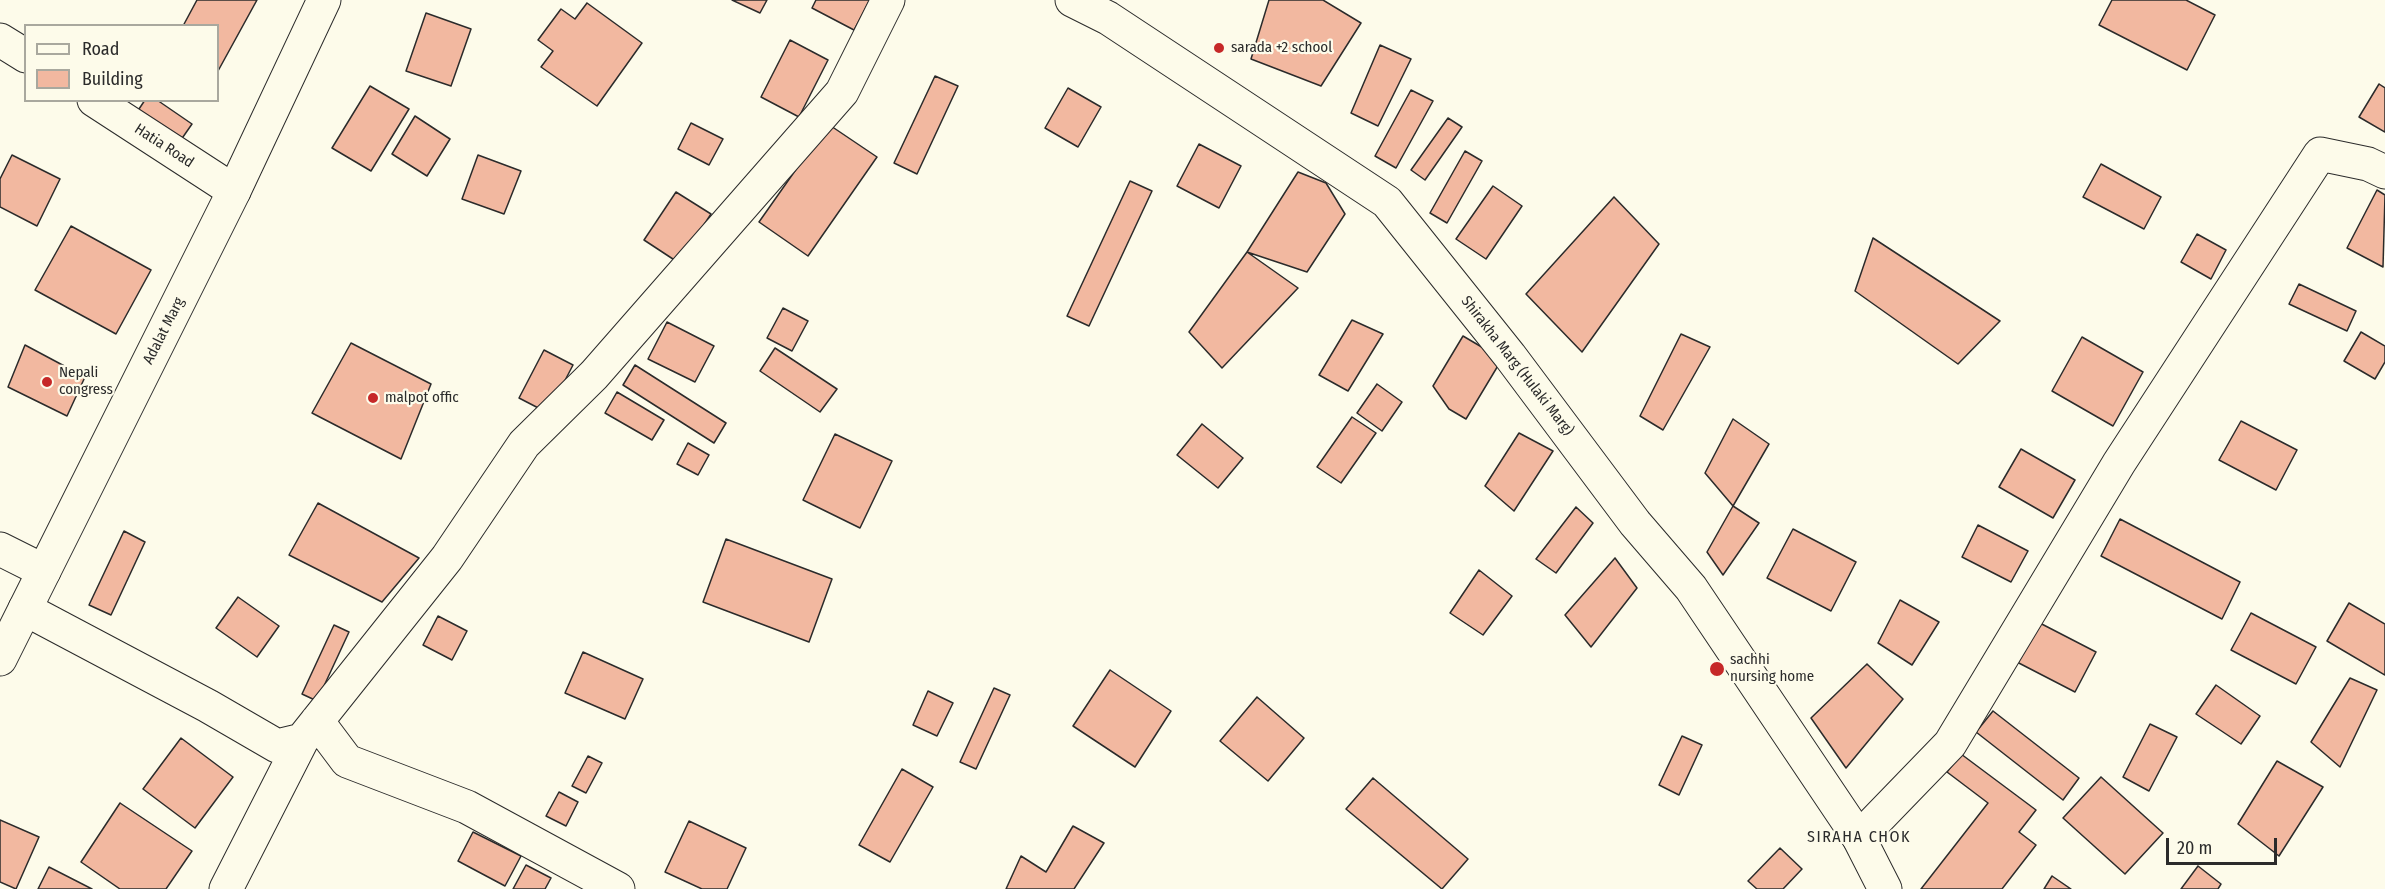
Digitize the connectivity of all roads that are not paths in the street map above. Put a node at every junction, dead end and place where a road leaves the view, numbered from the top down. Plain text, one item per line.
1 (324, 0) edge
2 (888, 0) edge
3 (1072, 0) edge
4 (0, 40) edge
5 (24, 55) edge
6 (97, 102) edge
7 (2385, 172) edge
8 (234, 190) junction
9 (0, 549) edge
10 (44, 571) junction
11 (25, 609) junction
12 (0, 659) edge
13 (310, 730) junction
14 (1859, 838) junction
15 (226, 889) edge
16 (618, 889) edge
17 (1885, 889) edge

1 - 8 main road, Adalat Marg
2 - 13 main road
3 - 14 main road, Shirakha Marg (Hulaki Marg)
4 - 5 main road
6 - 8 main road, Hatia Road
7 - 14 main road
8 - 10 main road, Adalat Marg
9 - 10 main road
10 - 11 main road, Adalat Marg
11 - 12 main road, Adalat Marg
11 - 13 main road
13 - 15 main road
13 - 16 main road
14 - 17 main road, Shirakha Marg (Hulaki Marg)

